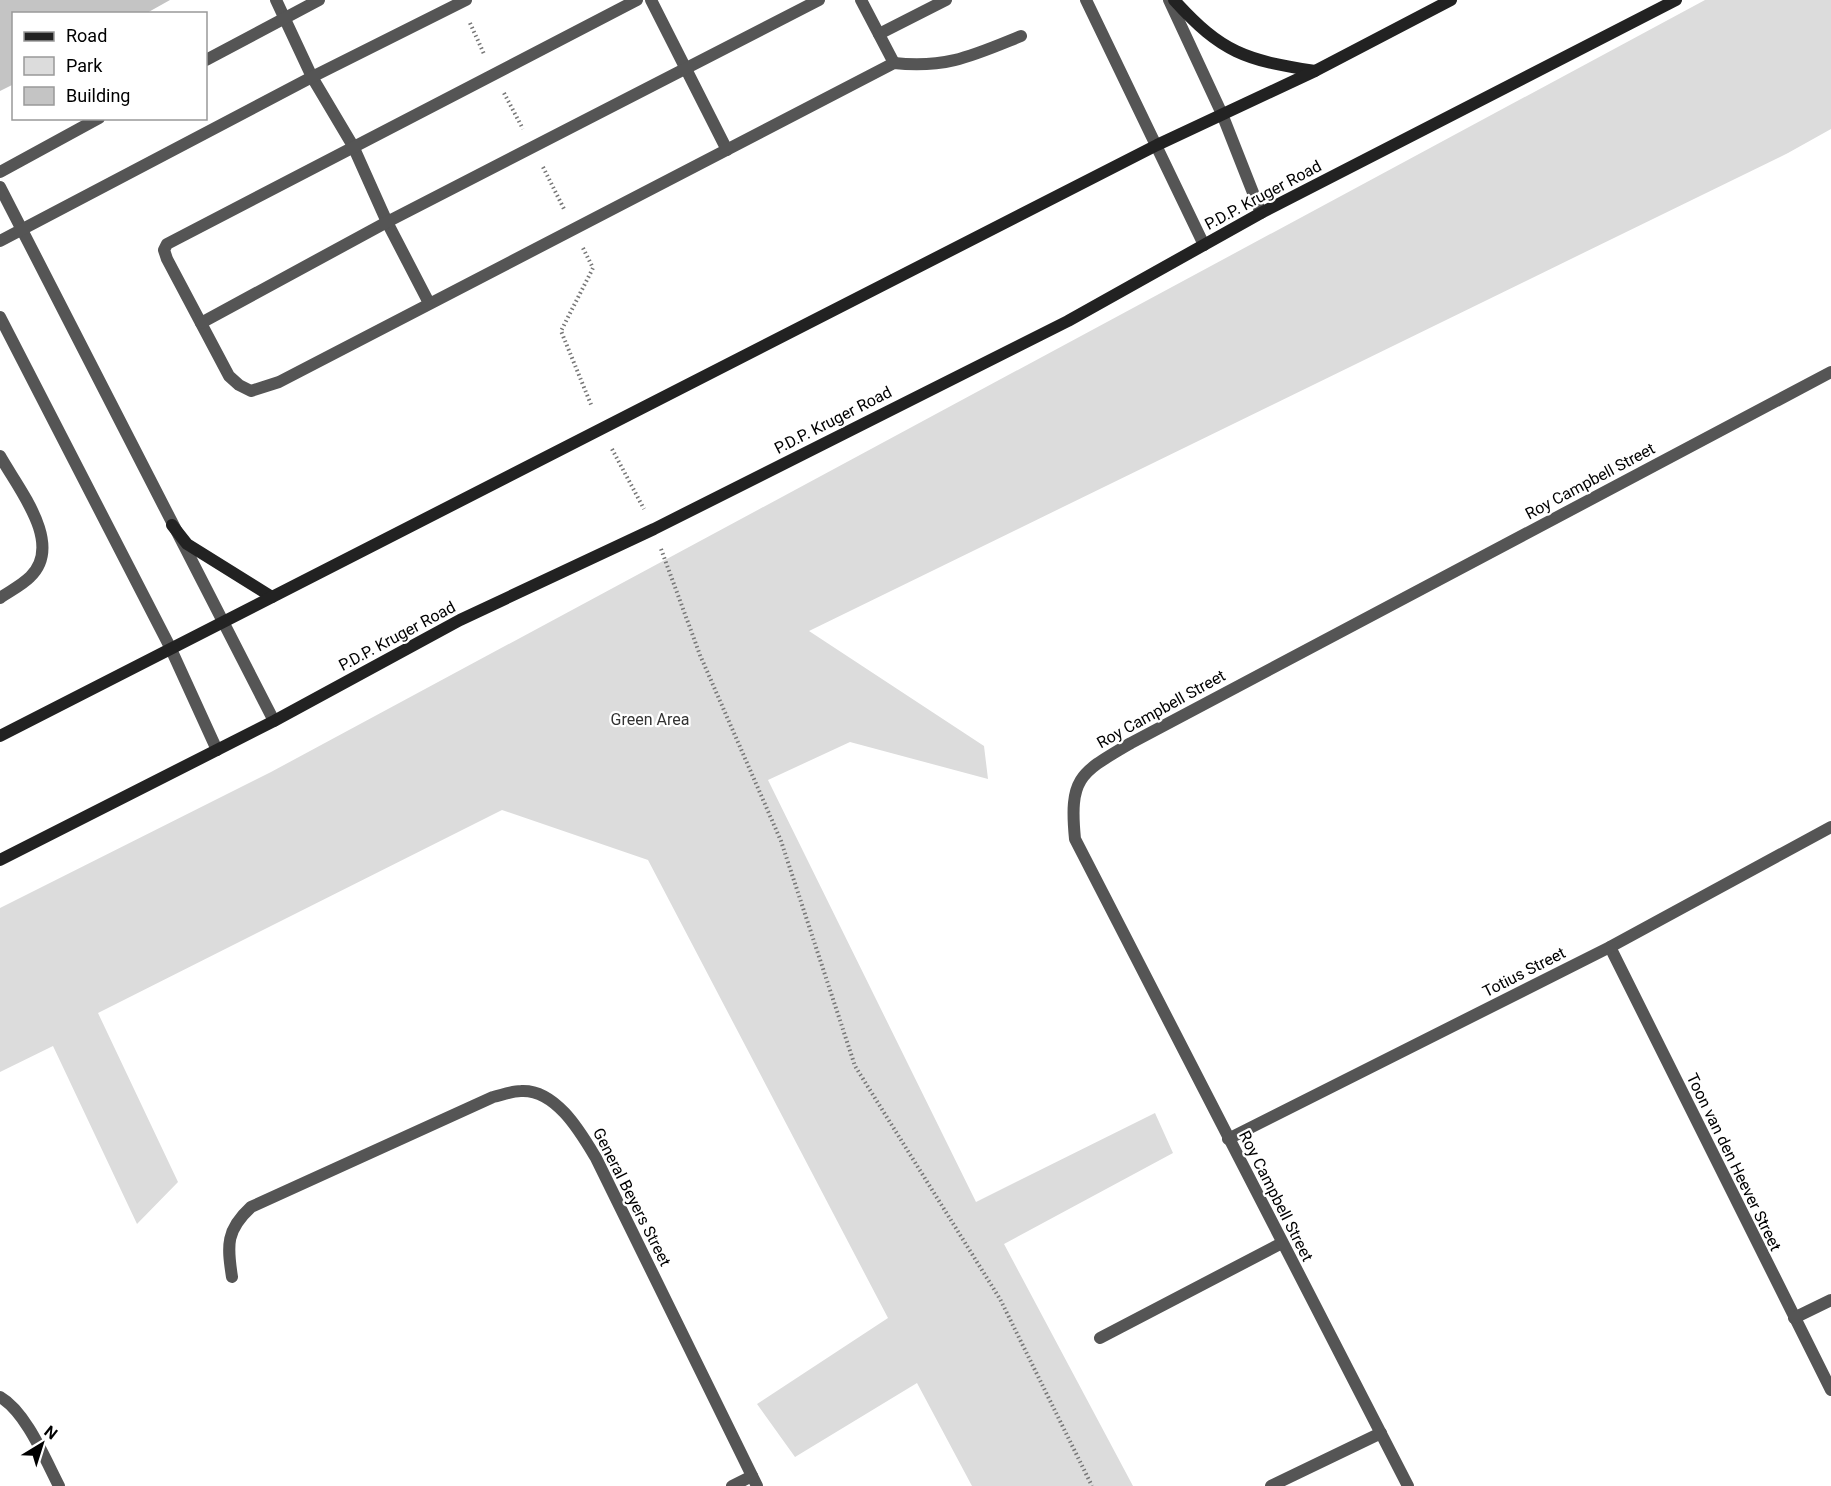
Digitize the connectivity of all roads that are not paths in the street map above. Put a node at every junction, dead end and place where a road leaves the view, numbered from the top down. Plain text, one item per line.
1 (276, 0) edge
2 (319, 0) edge
3 (637, 0) edge
4 (651, 0) edge
5 (819, 0) edge
6 (861, 0) edge
7 (946, 0) edge
8 (1086, 0) edge
9 (1171, 0) edge
10 (1451, 0) edge
11 (1676, 0) edge
12 (464, 1) edge
13 (284, 17) junction
14 (879, 34) junction
15 (1021, 36) dead end
16 (207, 59) edge
17 (894, 63) junction
18 (685, 69) junction
19 (1315, 71) junction
20 (312, 77) junction
21 (1222, 114) junction
22 (95, 120) edge
23 (1157, 145) junction
24 (353, 146) junction
25 (727, 150) junction
26 (0, 172) edge
27 (0, 187) edge
28 (1261, 213) junction
29 (387, 222) junction
30 (24, 229) junction
31 (0, 242) edge
32 (1204, 245) junction
33 (429, 303) junction
34 (0, 317) edge
35 (201, 323) junction
36 (1831, 372) edge
37 (0, 456) edge
38 (172, 525) junction
39 (272, 597) junction
40 (0, 598) edge
41 (221, 622) junction
42 (170, 647) junction
43 (274, 721) junction
44 (0, 735) edge
45 (217, 750) junction
46 (1831, 827) edge
47 (0, 860) edge
48 (1610, 947) junction
49 (1228, 1139) junction
50 (1282, 1243) junction
51 (232, 1277) dead end
52 (1831, 1300) edge
53 (1794, 1318) junction
54 (1100, 1338) dead end
55 (1831, 1390) edge
56 (0, 1397) edge
57 (1381, 1433) junction
58 (755, 1481) edge
59 (59, 1486) edge
60 (732, 1486) edge
61 (1271, 1486) edge
62 (1408, 1486) edge

1 - 13 street
2 - 13 street
3 - 24 street
4 - 18 street
5 - 18 street
6 - 14 street
7 - 14 street
8 - 23 street
9 - 19 street
9 - 21 street
10 - 19 street
11 - 28 street, P.D.P. Kruger Road
12 - 20 street
13 - 16 street
13 - 20 street
14 - 17 street
15 - 17 street
17 - 25 street
18 - 25 street
18 - 29 street
19 - 21 street
20 - 24 street
20 - 30 street
21 - 23 street
21 - 28 street
22 - 26 street
23 - 32 street
23 - 39 street
24 - 29 street
24 - 35 street
25 - 33 street
27 - 30 street
28 - 32 street, P.D.P. Kruger Road
29 - 33 street
29 - 35 street
30 - 31 street
30 - 38 street
32 - 43 street, P.D.P. Kruger Road
33 - 35 street
34 - 42 street
36 - 49 street, Roy Campbell Street
37 - 40 street
38 - 39 street
38 - 41 street
39 - 41 street
41 - 42 street
41 - 43 street
42 - 44 street
42 - 45 street
43 - 45 street, P.D.P. Kruger Road
45 - 47 street, P.D.P. Kruger Road
46 - 48 street, Totius Street
48 - 49 street, Totius Street
48 - 53 street, Toon van den Heever Street
49 - 50 street, Roy Campbell Street
50 - 54 street
50 - 57 street, Roy Campbell Street
51 - 58 street, General Beyers Street
52 - 53 street
53 - 55 street, Toon van den Heever Street
56 - 59 street
57 - 61 street
57 - 62 street, Roy Campbell Street
58 - 60 street

